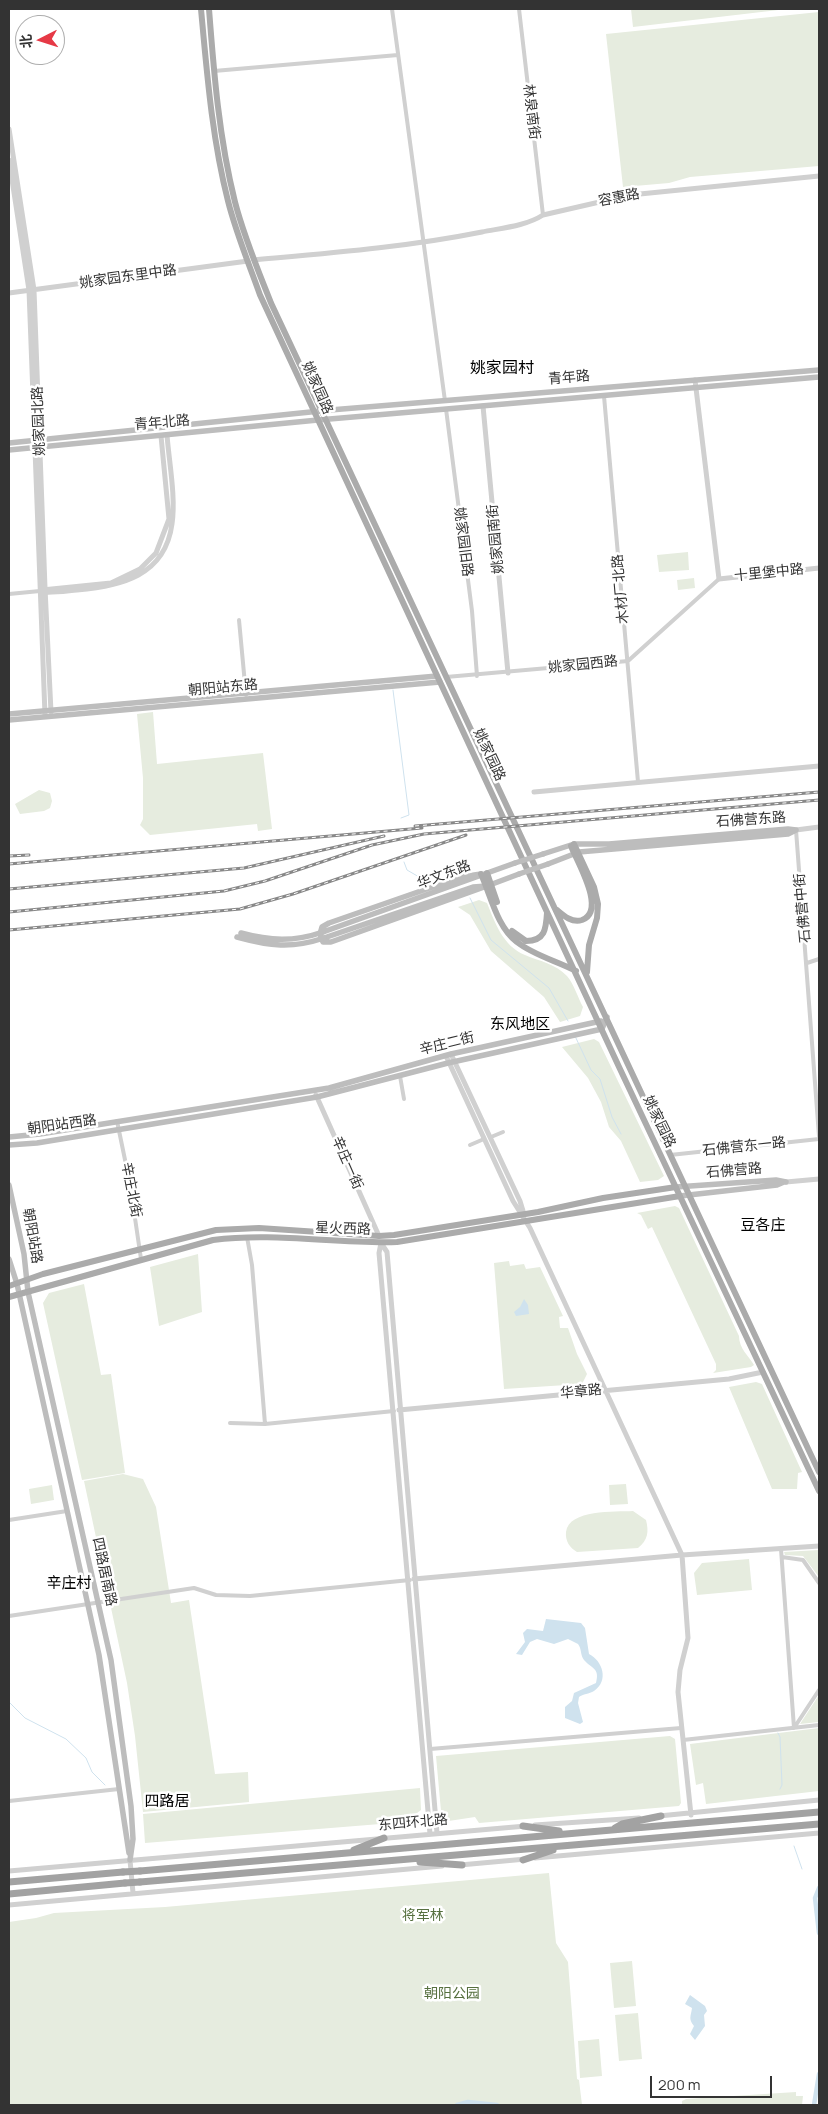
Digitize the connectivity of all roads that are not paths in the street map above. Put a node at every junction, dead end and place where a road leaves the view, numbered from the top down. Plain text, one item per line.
1 (201, 9) edge
2 (209, 9) edge
3 (392, 9) edge
4 (519, 9) edge
5 (398, 55) junction
6 (214, 71) junction
7 (9, 129) edge
8 (9, 160) edge
9 (819, 176) edge
10 (544, 215) junction
11 (423, 244) junction
12 (251, 260) junction
13 (32, 290) junction
14 (9, 293) edge
15 (819, 370) edge
16 (819, 377) edge
17 (695, 380) junction
18 (696, 388) junction
19 (604, 396) junction
20 (446, 401) junction
21 (483, 406) junction
22 (446, 410) junction
23 (317, 411) junction
24 (292, 414) junction
25 (321, 420) junction
26 (294, 423) junction
27 (164, 436) junction
28 (9, 443) edge
29 (37, 444) junction
30 (9, 450) edge
31 (819, 568) edge
32 (719, 579) junction
33 (43, 591) junction
34 (9, 594) edge
35 (240, 620) dead end
36 (628, 661) junction
37 (508, 673) junction
38 (477, 676) junction
39 (441, 679) junction
40 (246, 696) junction
41 (48, 713) junction
42 (9, 714) edge
43 (9, 720) edge
44 (819, 766) edge
45 (638, 782) junction
46 (534, 792) dead end
47 (819, 827) edge
48 (796, 830) junction
49 (573, 844) junction
50 (577, 854) junction
51 (484, 873) junction
52 (489, 885) junction
53 (554, 907) junction
54 (547, 912) junction
55 (239, 935) dead end
56 (324, 935) junction
57 (819, 959) edge
58 (807, 963) junction
59 (576, 972) junction
60 (586, 974) junction
61 (607, 1017) junction
62 (601, 1026) junction
63 (819, 1049) edge
64 (813, 1050) junction
65 (448, 1055) junction
66 (451, 1062) junction
67 (400, 1076) junction
68 (314, 1090) junction
69 (317, 1097) junction
70 (404, 1099) dead end
71 (818, 1113) edge
72 (117, 1121) junction
73 (118, 1130) junction
74 (503, 1132) dead end
75 (9, 1137) edge
76 (491, 1137) junction
77 (819, 1137) edge
78 (484, 1139) junction
79 (470, 1144) dead end
80 (9, 1145) edge
81 (669, 1155) junction
82 (819, 1179) edge
83 (786, 1182) joint
84 (676, 1186) junction
85 (10, 1188) edge
86 (684, 1192) junction
87 (523, 1214) junction
88 (527, 1222) junction
89 (247, 1236) junction
90 (380, 1239) junction
91 (141, 1251) junction
92 (141, 1258) junction
93 (9, 1259) edge
94 (26, 1281) junction
95 (18, 1284) junction
96 (9, 1286) edge
97 (28, 1292) junction
98 (19, 1295) junction
99 (9, 1297) edge
100 (763, 1372) junction
101 (605, 1390) junction
102 (396, 1410) junction
103 (230, 1423) dead end
104 (265, 1424) junction
105 (819, 1472) edge
106 (819, 1491) edge
107 (68, 1511) junction
108 (9, 1520) edge
109 (819, 1546) edge
110 (781, 1549) junction
111 (682, 1555) junction
112 (782, 1557) junction
113 (414, 1579) junction
114 (408, 1580) junction
115 (819, 1583) edge
116 (88, 1603) junction
117 (99, 1604) junction
118 (9, 1616) edge
119 (819, 1690) edge
120 (819, 1726) edge
121 (682, 1728) junction
122 (794, 1728) junction
123 (683, 1740) junction
124 (430, 1748) junction
125 (119, 1789) junction
126 (819, 1800) edge
127 (9, 1801) edge
128 (819, 1812) edge
129 (692, 1815) junction
130 (661, 1816) junction
131 (819, 1824) edge
132 (522, 1826) junction
133 (610, 1830) junction
134 (437, 1833) junction
135 (572, 1833) junction
136 (819, 1833) edge
137 (430, 1834) junction
138 (384, 1838) junction
139 (567, 1846) junction
140 (346, 1853) junction
141 (130, 1860) junction
142 (397, 1860) junction
143 (523, 1860) junction
144 (462, 1865) junction
145 (9, 1870) edge
146 (9, 1882) edge
147 (133, 1893) junction
148 (9, 1894) edge
149 (9, 1904) edge

1 - 12 main road, 姚家园路
2 - 6 main road, 姚家园路
3 - 5 street
4 - 10 street, 林泉南街
5 - 6 street
5 - 11 street
6 - 12 main road, 姚家园路
7 - 13 street, 姚家园北路
8 - 13 street, 姚家园北路
9 - 10 street, 容惠路
10 - 11 street, 容惠路
11 - 12 street, 姚家园东里中路
11 - 20 street
12 - 13 street, 姚家园东里中路
12 - 23 main road, 姚家园路
13 - 14 street, 姚家园东里中路
13 - 29 street, 姚家园北路
15 - 17 main road, 青年路
16 - 18 main road, 青年路
17 - 18 street
17 - 20 main road, 青年路
18 - 19 main road, 青年路
18 - 32 street
19 - 21 main road, 青年路
19 - 36 street, 木材厂北路
20 - 23 main road, 青年路
21 - 22 main road, 青年路
21 - 37 street, 姚家园南街
22 - 25 main road, 青年路
22 - 38 street, 姚家园旧路
23 - 24 main road, 青年北路
23 - 25 main road, 姚家园路
24 - 26 main road
24 - 29 main road, 青年北路
25 - 26 main road, 青年北路
25 - 39 main road, 姚家园路
26 - 27 main road, 青年北路
27 - 29 main road, 青年北路
27 - 33 street
28 - 29 main road, 青年北路
29 - 30 main road, 青年北路
29 - 33 street, 姚家园北路
31 - 32 street, 十里堡中路
32 - 36 street, 姚家园西路
33 - 34 street
33 - 41 street, 姚家园北路
35 - 40 street
36 - 37 street, 姚家园西路
36 - 45 street, 木材厂北路
37 - 38 street, 姚家园西路
38 - 39 street, 姚家园西路
39 - 40 main road, 朝阳站东路
39 - 53 main road, 姚家园路
39 - 54 main road, 姚家园路
40 - 41 main road, 朝阳站东路
41 - 42 main road, 朝阳站东路
41 - 43 main road, 朝阳站东路
44 - 45 street
45 - 46 street
47 - 48 street
48 - 49 main road, 石佛营东路
48 - 50 main road, 石佛营东路
48 - 58 street, 石佛营中街
49 - 50 main road
49 - 51 main road, 华文东路, bridge
50 - 52 main road, 华文东路, bridge
50 - 53 main road
50 - 60 main road
51 - 52 main road
51 - 52 main road
51 - 56 main road, 华文东路
52 - 54 main road
52 - 56 main road, 华文东路
52 - 59 main road
53 - 60 main road, 姚家园路
54 - 59 main road, 姚家园路
55 - 56 main road, bridge
57 - 58 street
58 - 64 street, 石佛营中街
59 - 62 main road, 姚家园路
60 - 61 main road, 姚家园路
61 - 62 main road
61 - 81 main road, 姚家园路
62 - 65 main road, 辛庄二街
62 - 66 main road, 辛庄二街
62 - 84 main road, 姚家园路
63 - 64 street
64 - 71 street, 石佛营中街
65 - 66 street
65 - 68 main road, 辛庄二街
66 - 67 main road, 辛庄二街
66 - 76 street
66 - 78 street
67 - 69 main road, 辛庄二街
67 - 70 street
68 - 69 street, 辛庄一街
68 - 72 main road, 辛庄二街
69 - 73 main road, 辛庄二街
69 - 90 street, 辛庄一街
71 - 77 street, 石佛营中街
72 - 73 street, 辛庄北街
72 - 75 main road, 朝阳站西路
73 - 80 main road, 朝阳站西路
73 - 91 street, 辛庄北街
74 - 76 street
76 - 87 street
77 - 81 street, 石佛营东一路
78 - 79 street
78 - 87 street
81 - 86 main road, 姚家园路
82 - 83 street, 石佛营路
83 - 86 main road, 石佛营路
84 - 86 main road, 姚家园路
84 - 87 main road, 星火西路
85 - 94 main road, 朝阳站路
86 - 88 main road, 星火西路
86 - 100 main road, 姚家园路
86 - 105 main road, 姚家园路
87 - 88 street
87 - 90 main road, 星火西路
88 - 90 main road, 星火西路
88 - 101 street
89 - 90 main road, 星火西路
89 - 92 main road, 星火西路
89 - 104 street
90 - 91 main road, 星火西路
90 - 102 street, 辛庄一街
91 - 92 street, 辛庄北街
91 - 94 main road, 星火西路
92 - 97 main road, 星火西路
93 - 95 main road, 朝阳站路
94 - 95 main road, 星火西路
94 - 97 main road, 朝阳站路
95 - 96 main road, 星火西路
95 - 98 main road, 朝阳站路
97 - 98 main road, 星火西路
97 - 117 main road, 四路居南路
98 - 99 main road, 星火西路
98 - 107 main road, 朝阳站路
100 - 101 street, 华章路
100 - 106 main road, 姚家园路
101 - 102 street, 华章路
101 - 111 street
102 - 104 street
102 - 113 street
102 - 114 street
103 - 104 street
107 - 108 street
107 - 116 main road, 朝阳站路
109 - 110 street
110 - 111 street
110 - 112 street
111 - 113 street
111 - 121 street
112 - 115 street
112 - 122 street
113 - 114 street
113 - 124 street
114 - 117 street
114 - 137 street
116 - 117 street
116 - 118 street
116 - 125 main road, 朝阳站路
117 - 141 main road, 四路居南路
119 - 122 street
120 - 122 street
121 - 123 street
121 - 124 street
122 - 123 street
123 - 129 street
124 - 134 street
125 - 127 street
125 - 141 main road, 朝阳站路
126 - 129 street, 东四环北路
128 - 133 highway, 东四环北路
129 - 130 street, 东四环北路
130 - 132 street, 东四环北路
130 - 133 highway
131 - 139 highway
132 - 134 street, 东四环北路
132 - 135 highway
133 - 135 highway, 东四环北路
134 - 137 street, 东四环北路
135 - 140 highway, 东四环北路
136 - 143 street
137 - 138 street, 东四环北路
138 - 140 highway
138 - 141 street, 东四环北路
139 - 142 highway
139 - 143 highway
140 - 146 highway, 东四环北路, bridge
141 - 145 street, 东四环北路
141 - 147 street
142 - 144 highway
142 - 148 highway, bridge
143 - 144 street
144 - 147 street
147 - 149 street

